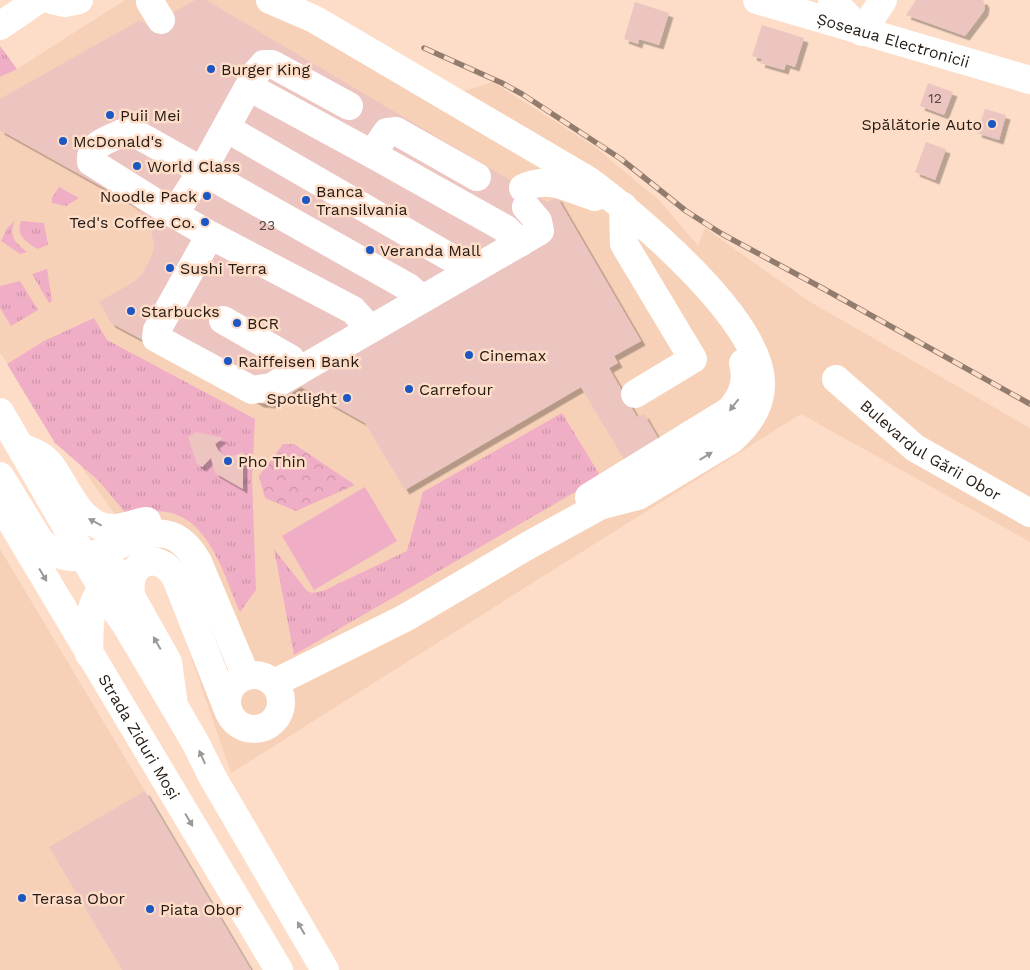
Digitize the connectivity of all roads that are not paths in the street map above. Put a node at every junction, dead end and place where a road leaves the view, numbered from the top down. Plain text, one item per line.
1 (38, 0) edge
2 (52, 0) edge
3 (79, 0) edge
4 (270, 0) edge
5 (757, 0) edge
6 (832, 0) edge
7 (884, 0) edge
8 (0, 26) edge
9 (862, 32) junction
10 (1030, 80) edge
11 (249, 87) junction
12 (349, 106) dead end
13 (226, 128) junction
14 (372, 154) junction
15 (202, 170) junction
16 (477, 177) dead end
17 (623, 206) junction
18 (174, 214) junction
19 (210, 236) junction
20 (520, 242) junction
21 (472, 270) junction
22 (714, 295) junction
23 (422, 299) junction
24 (223, 320) dead end
25 (370, 330) junction
26 (297, 372) junction
27 (836, 379) dead end
28 (635, 394) dead end
29 (0, 412) edge
30 (21, 447) junction
31 (672, 454) dead end
32 (0, 476) edge
33 (0, 503) edge
34 (599, 506) junction
35 (1030, 514) edge
36 (529, 545) junction
37 (96, 554) junction
38 (102, 588) junction
39 (90, 654) junction
40 (252, 689) junction
41 (174, 706) junction
42 (279, 970) edge
43 (325, 970) edge

1 - 8 main road
2 - 3 main road
4 - 17 main road
5 - 9 main road, Șoseaua Electronicii
6 - 9 main road
7 - 9 main road
9 - 10 main road, Șoseaua Electronicii
11 - 12 main road
11 - 13 main road
11 - 14 main road
13 - 15 main road
13 - 21 main road
14 - 16 main road
14 - 20 main road
15 - 18 main road
15 - 18 main road
15 - 23 main road
17 - 20 main road
17 - 22 main road
17 - 28 main road
18 - 19 main road
19 - 25 main road
19 - 26 main road
20 - 21 main road
21 - 23 main road
34 -> 22 main road
22 -> 36 main road
23 - 25 main road
24 - 26 main road
25 - 26 main road
27 - 35 main road, Bulevardul Gării Obor
29 - 30 main road
30 - 37 main road
40 -> 30 main road
31 - 34 main road
32 - 37 main road
33 -> 39 main road, Strada Ziduri Moși
34 - 36 main road
36 - 40 main road
37 - 38 main road
37 - 40 main road
38 - 39 main road
38 - 40 main road
38 - 41 main road
39 -> 42 main road, Strada Ziduri Moși
41 -> 40 main road
43 -> 41 main road

